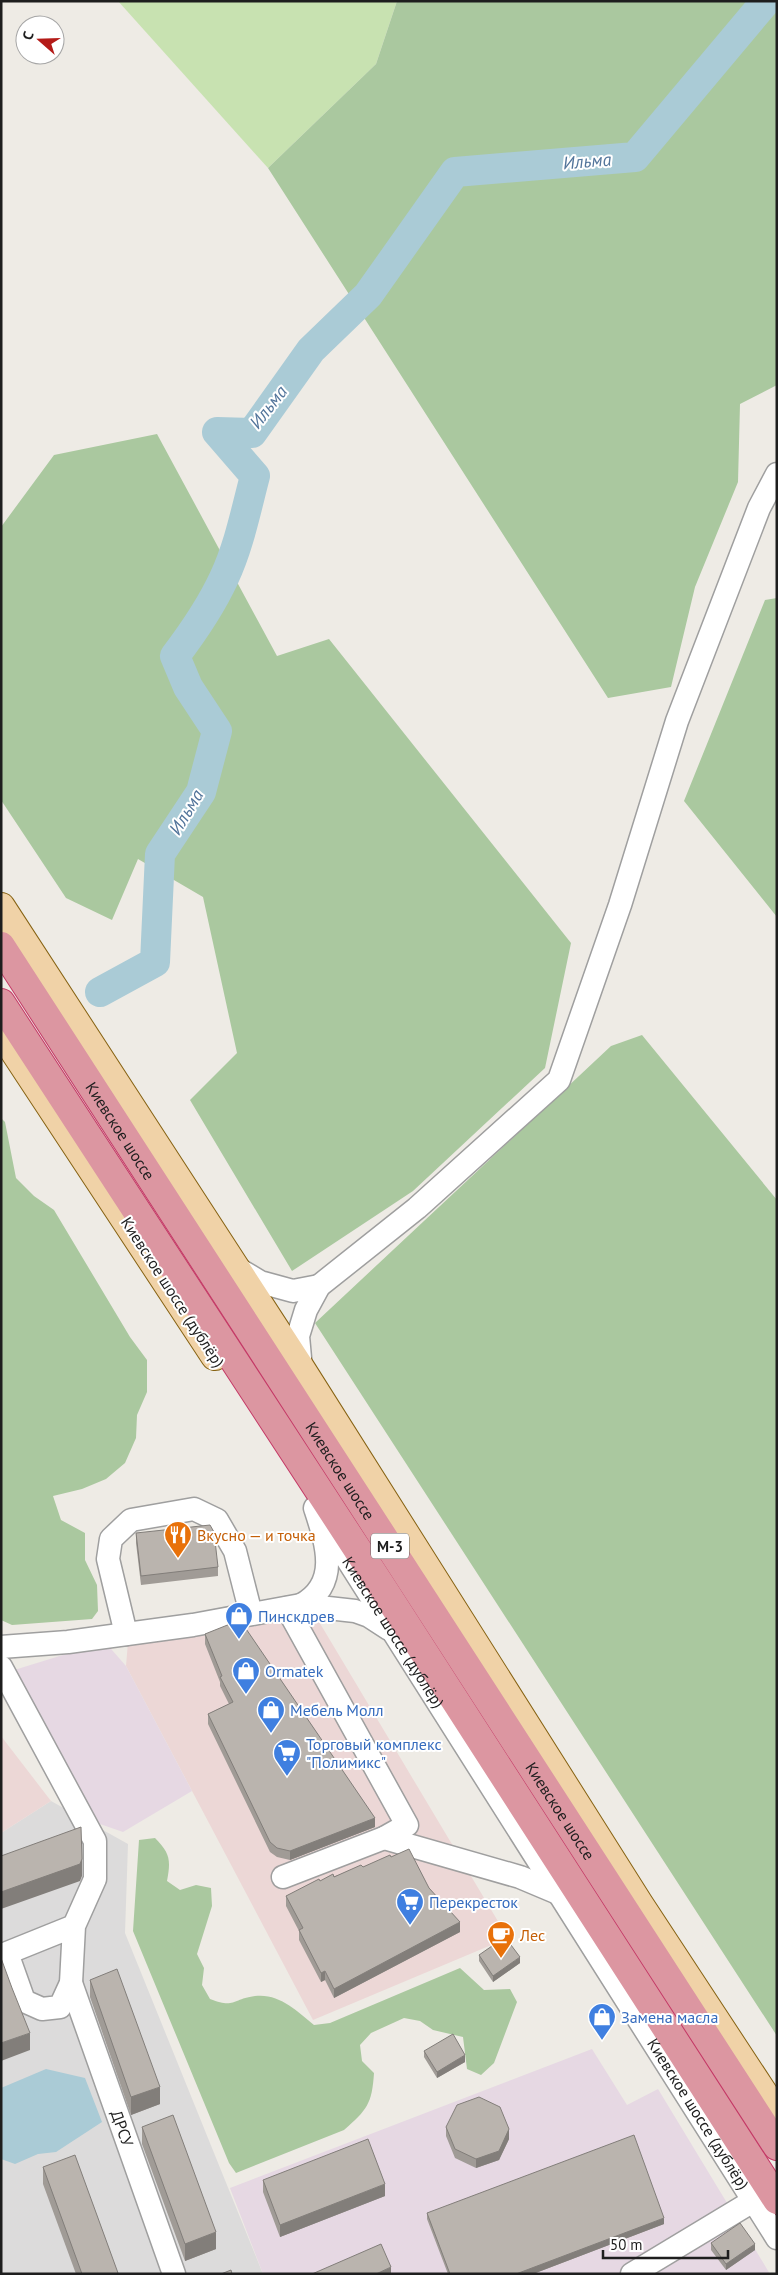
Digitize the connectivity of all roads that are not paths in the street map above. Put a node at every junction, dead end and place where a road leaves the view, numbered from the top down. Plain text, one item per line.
1 (777, 474) edge
2 (1, 907) edge
3 (1, 946) edge
4 (1, 1003) edge
5 (1, 1031) edge
6 (235, 1267) junction
7 (319, 1286) junction
8 (301, 1369) junction
9 (324, 1510) junction
10 (294, 1606) junction
11 (251, 1614) junction
12 (394, 1632) junction
13 (126, 1634) junction
14 (1, 1647) edge
15 (1, 1667) edge
16 (384, 1838) junction
17 (283, 1877) dead end
18 (558, 1893) junction
19 (74, 1926) junction
20 (71, 1983) junction
21 (777, 2114) edge
22 (777, 2146) edge
23 (765, 2201) edge
24 (777, 2238) edge
25 (174, 2274) edge
26 (632, 2274) edge

1 - 7 street
2 - 6 main road
3 - 22 highway, Киевское шоссе / М-3
4 - 9 highway, Киевское шоссе / М-3
5 - 9 main road, Киевское шоссе (дублёр)
6 - 7 street
6 - 8 main road
7 - 8 street
8 - 21 main road
9 - 10 street
9 - 12 street, Киевское шоссе (дублёр)
9 - 23 highway, Киевское шоссе / М-3
10 - 11 street
10 - 12 street
10 - 16 street
11 - 13 street
11 - 13 street
12 - 18 street, Киевское шоссе (дублёр)
13 - 14 street
15 - 19 street
16 - 17 street
16 - 18 street
18 - 23 street, Киевское шоссе (дублёр)
19 - 20 street
19 - 20 street
20 - 25 street, ДРСУ
23 - 24 street, Киевское шоссе (дублёр)
23 - 26 street

